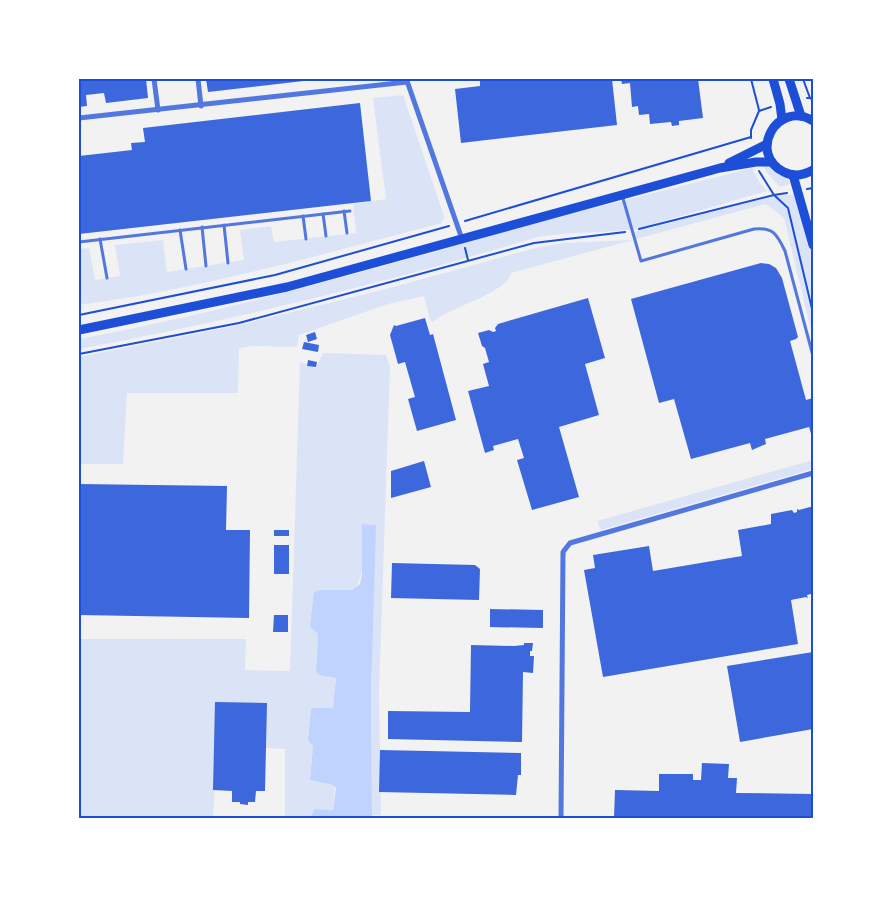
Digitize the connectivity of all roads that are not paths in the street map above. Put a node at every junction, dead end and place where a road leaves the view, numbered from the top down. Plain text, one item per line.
1 (154, 79) edge
2 (198, 79) edge
3 (773, 79) edge
4 (789, 79) edge
5 (407, 80) edge
6 (201, 106) junction
7 (158, 110) junction
8 (801, 116) junction
9 (79, 118) edge
10 (782, 120) junction
11 (813, 121) edge
12 (767, 144) junction
13 (772, 162) junction
14 (720, 168) junction
15 (813, 174) edge
16 (793, 175) junction
17 (622, 195) junction
18 (350, 210) dead end
19 (344, 211) junction
20 (323, 214) junction
21 (303, 216) junction
22 (224, 225) junction
23 (202, 228) junction
24 (180, 230) junction
25 (347, 233) dead end
26 (326, 236) dead end
27 (100, 239) junction
28 (306, 239) dead end
29 (462, 239) junction
30 (79, 242) edge
31 (813, 245) edge
32 (228, 263) dead end
33 (206, 266) dead end
34 (186, 269) dead end
35 (107, 278) dead end
36 (79, 330) edge
37 (813, 356) edge
38 (813, 473) edge
39 (561, 818) edge

1 - 7 street
2 - 6 street
3 - 10 main road
4 - 8 main road
5 - 6 street
5 - 29 street
6 - 7 street
7 - 9 street
8 - 10 main road
8 - 11 main road
10 - 12 main road
12 - 13 main road
12 - 14 main road
13 - 14 main road
13 - 16 main road
14 - 17 main road
15 - 16 main road
16 - 31 main road
17 - 29 main road
17 - 37 lane
18 - 19 lane
19 - 20 lane
19 - 25 lane
20 - 21 lane
20 - 26 lane
21 - 22 lane
21 - 28 lane
22 - 23 lane
22 - 32 lane
23 - 24 lane
23 - 33 lane
24 - 27 lane
24 - 34 lane
27 - 30 lane
27 - 35 lane
29 - 36 main road
38 - 39 street

